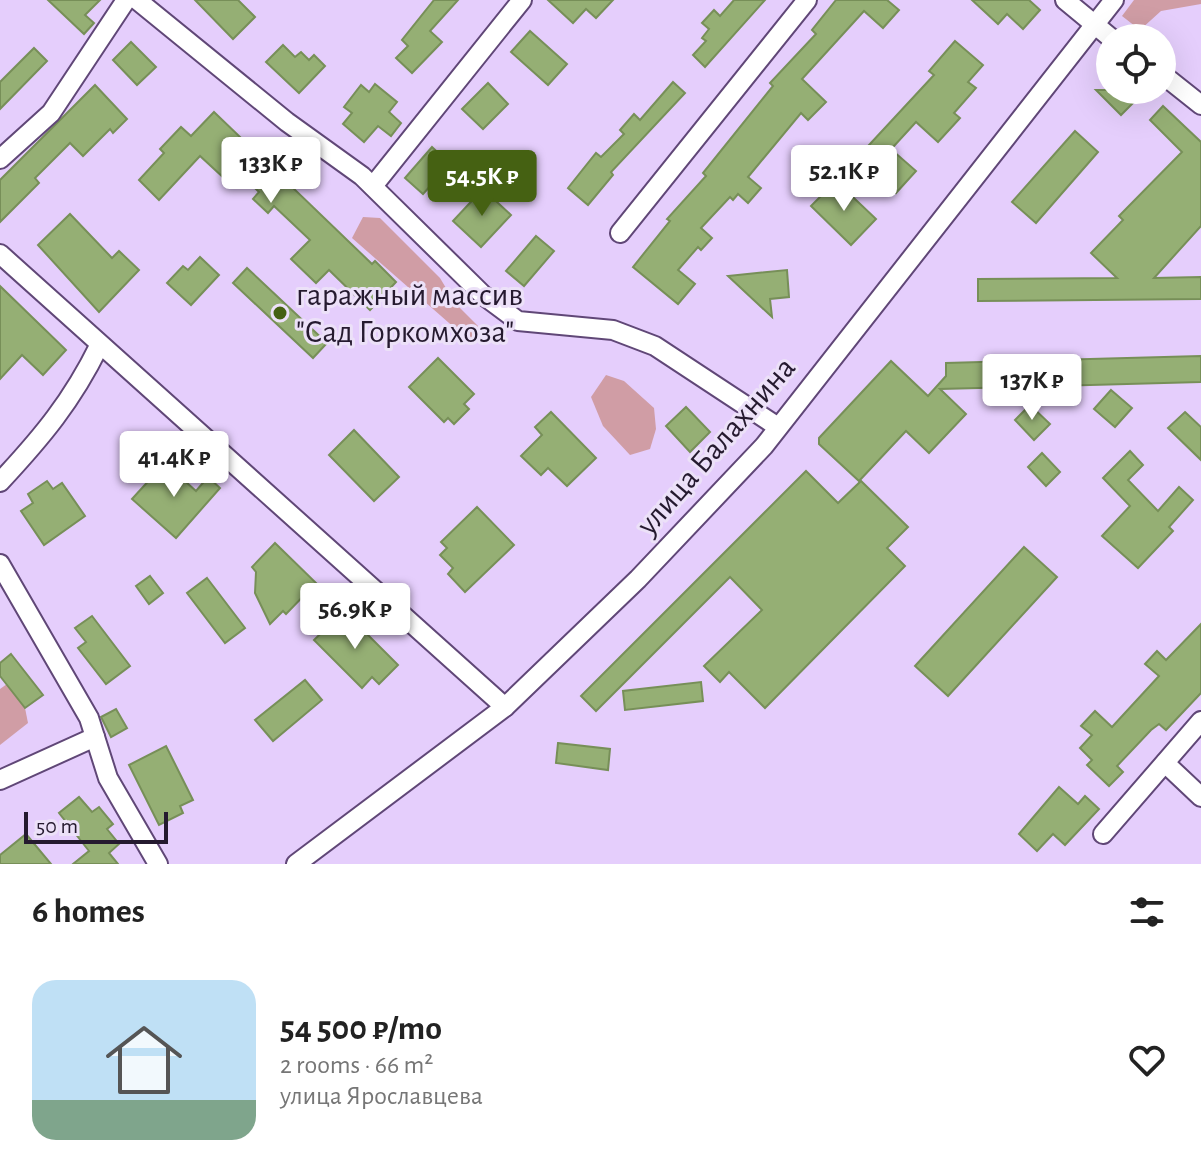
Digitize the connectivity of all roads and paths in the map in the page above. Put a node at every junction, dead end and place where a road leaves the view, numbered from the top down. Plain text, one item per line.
1 (126, 0) edge
2 (137, 0) edge
3 (522, 0) edge
4 (807, 0) edge
5 (1065, 0) edge
6 (1114, 0) edge
7 (1093, 27) junction
8 (1096, 29) edge
9 (1176, 85) edge
10 (1201, 105) edge
11 (0, 159) edge
12 (373, 186) junction
13 (620, 233) dead end
14 (0, 254) edge
15 (99, 346) junction
16 (778, 427) junction
17 (0, 482) edge
18 (0, 564) edge
19 (505, 707) junction
20 (1201, 721) edge
21 (95, 737) junction
22 (1165, 763) junction
23 (0, 780) edge
24 (1201, 797) edge
25 (1103, 834) dead end
26 (158, 864) edge
27 (296, 864) edge

1 - 11 street
2 - 12 street
3 - 12 street
4 - 13 street
5 - 7 street
6 - 7 street, улица Балахнина
7 - 8 street
7 - 16 street, улица Балахнина
9 - 10 street
12 - 16 street
14 - 15 street
15 - 17 street
15 - 19 street
16 - 19 street, улица Балахнина
18 - 21 street
19 - 27 street, улица Балахнина
20 - 22 street
21 - 23 street
21 - 26 street
22 - 24 street
22 - 25 street

